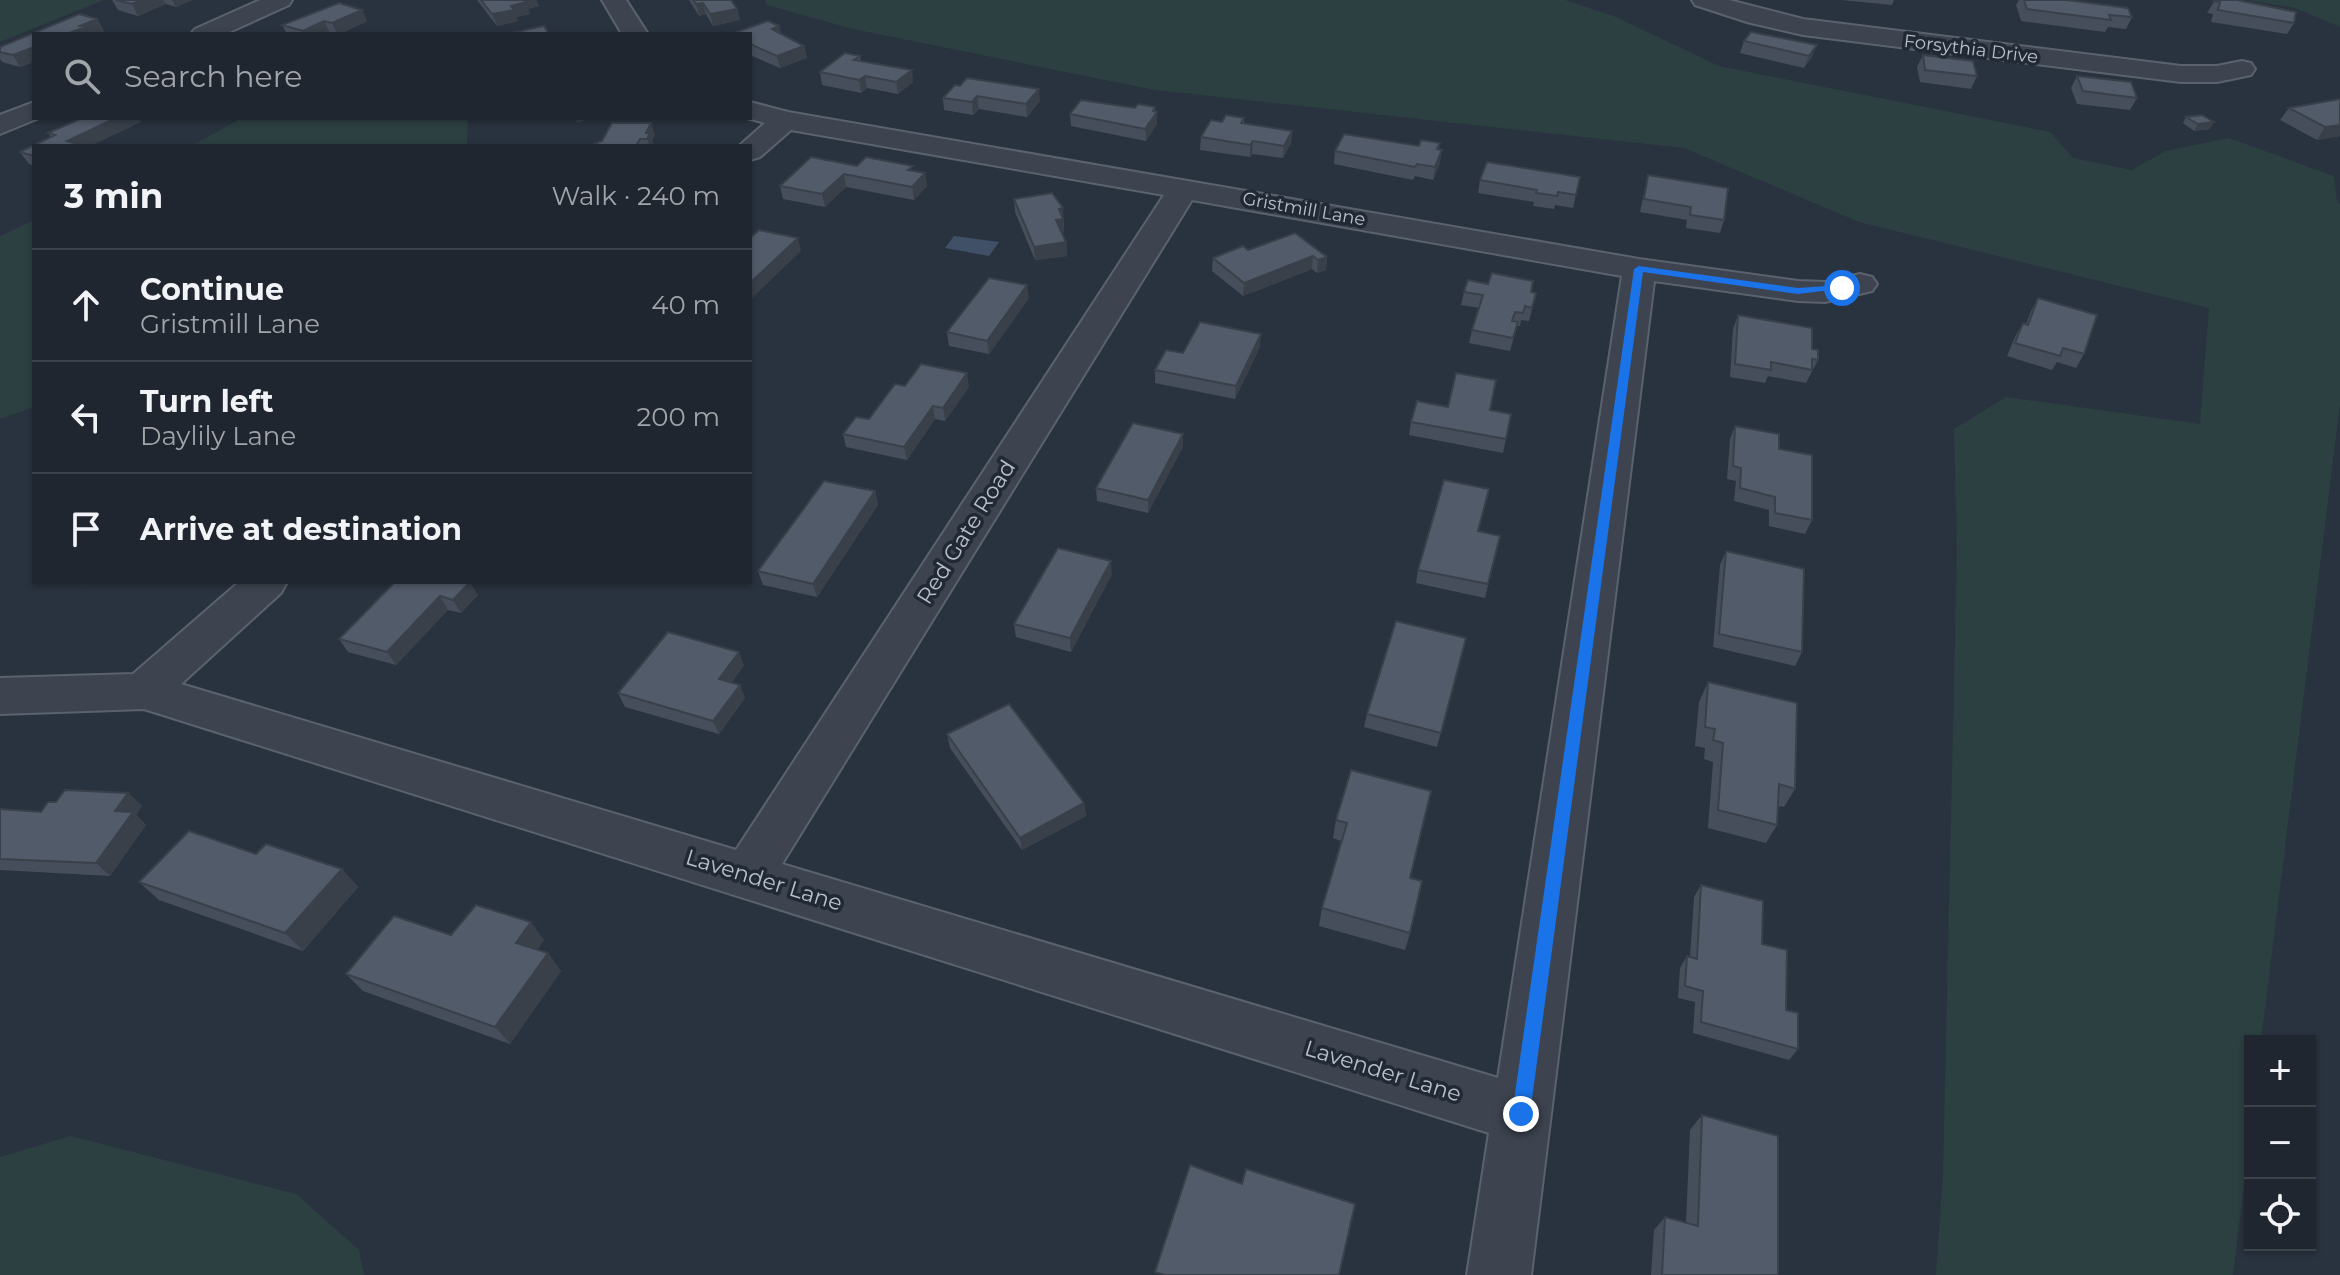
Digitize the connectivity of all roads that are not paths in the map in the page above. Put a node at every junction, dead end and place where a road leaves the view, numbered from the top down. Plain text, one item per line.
1 (280, 0) edge
2 (614, 0) edge
3 (1704, 0) edge
4 (208, 32) edge
5 (634, 32) edge
6 (2242, 69) dead end
7 (32, 111) edge
8 (752, 111) edge
9 (785, 120) junction
10 (0, 125) edge
11 (752, 149) edge
12 (1184, 188) junction
13 (1639, 269) junction
14 (1860, 284) dead end
15 (264, 584) edge
16 (144, 691) junction
17 (0, 696) edge
18 (748, 875) junction
19 (1521, 1114) junction
20 (1499, 1275) edge

1 - 4 street
2 - 5 street
3 - 6 street, Forsythia Drive
7 - 10 street
8 - 9 street, Gristmill Lane
9 - 11 street
9 - 12 street, Gristmill Lane
12 - 13 street, Gristmill Lane
12 - 18 street, Red Gate Road
13 - 14 street, Gristmill Lane
13 - 19 street
15 - 16 street
16 - 17 street, Lavender Lane
16 - 18 street, Lavender Lane
18 - 19 street, Lavender Lane
19 - 20 street

